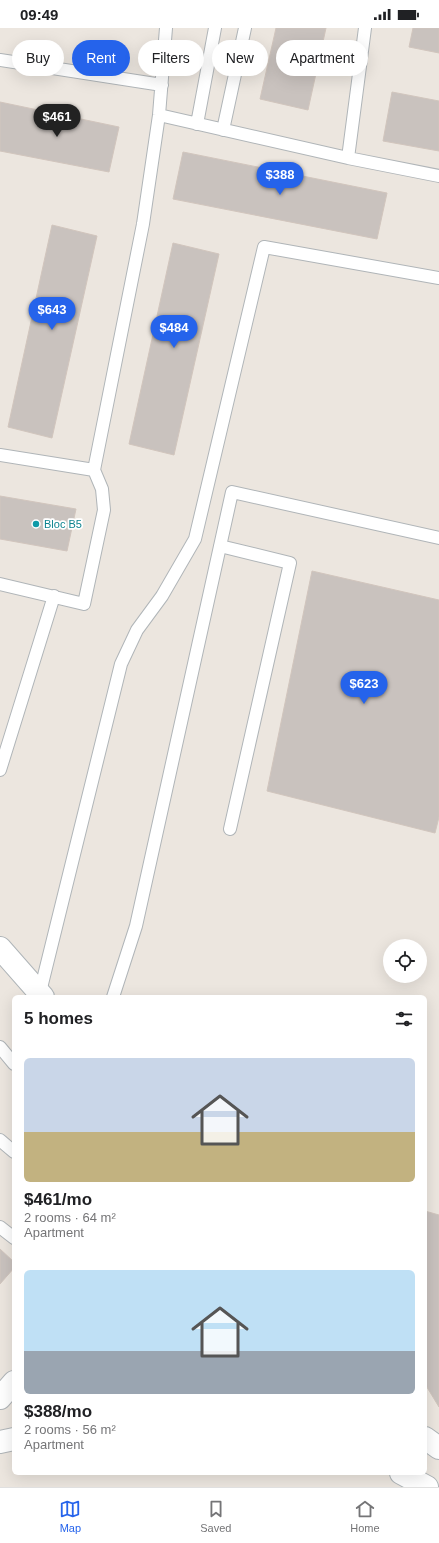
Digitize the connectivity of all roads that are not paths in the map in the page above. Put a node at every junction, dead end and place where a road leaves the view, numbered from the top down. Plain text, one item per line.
1 (166, 28) edge
2 (215, 28) edge
3 (245, 28) edge
4 (365, 28) edge
5 (0, 60) edge
6 (162, 85) junction
7 (159, 115) junction
8 (197, 124) junction
9 (223, 130) junction
10 (348, 158) junction
11 (439, 176) edge
12 (439, 278) edge
13 (0, 455) edge
14 (94, 470) junction
15 (439, 538) edge
16 (220, 546) junction
17 (0, 584) edge
18 (54, 596) junction
19 (0, 770) edge
20 (230, 829) dead end
21 (0, 948) edge
22 (41, 995) edge
23 (115, 995) edge
24 (0, 1047) edge
25 (12, 1061) edge
26 (0, 1140) edge
27 (12, 1150) edge
28 (0, 1227) edge
29 (12, 1236) edge
30 (12, 1384) edge
31 (0, 1398) edge
32 (12, 1439) edge
33 (427, 1439) edge
34 (0, 1442) edge
35 (439, 1448) edge
36 (405, 1475) edge
37 (427, 1487) edge

1 - 6 lane
2 - 8 lane
3 - 9 lane
4 - 10 lane
5 - 6 lane
6 - 7 lane
7 - 8 lane
7 - 14 lane
8 - 9 lane
9 - 10 lane
10 - 11 lane
12 - 22 lane
13 - 14 lane
14 - 18 lane
15 - 16 lane
16 - 20 lane
16 - 23 lane
17 - 18 lane
18 - 19 lane
21 - 22 main road
24 - 25 lane
26 - 27 lane
28 - 29 lane
30 - 31 main road
32 - 34 main road
33 - 35 main road
36 - 37 main road

